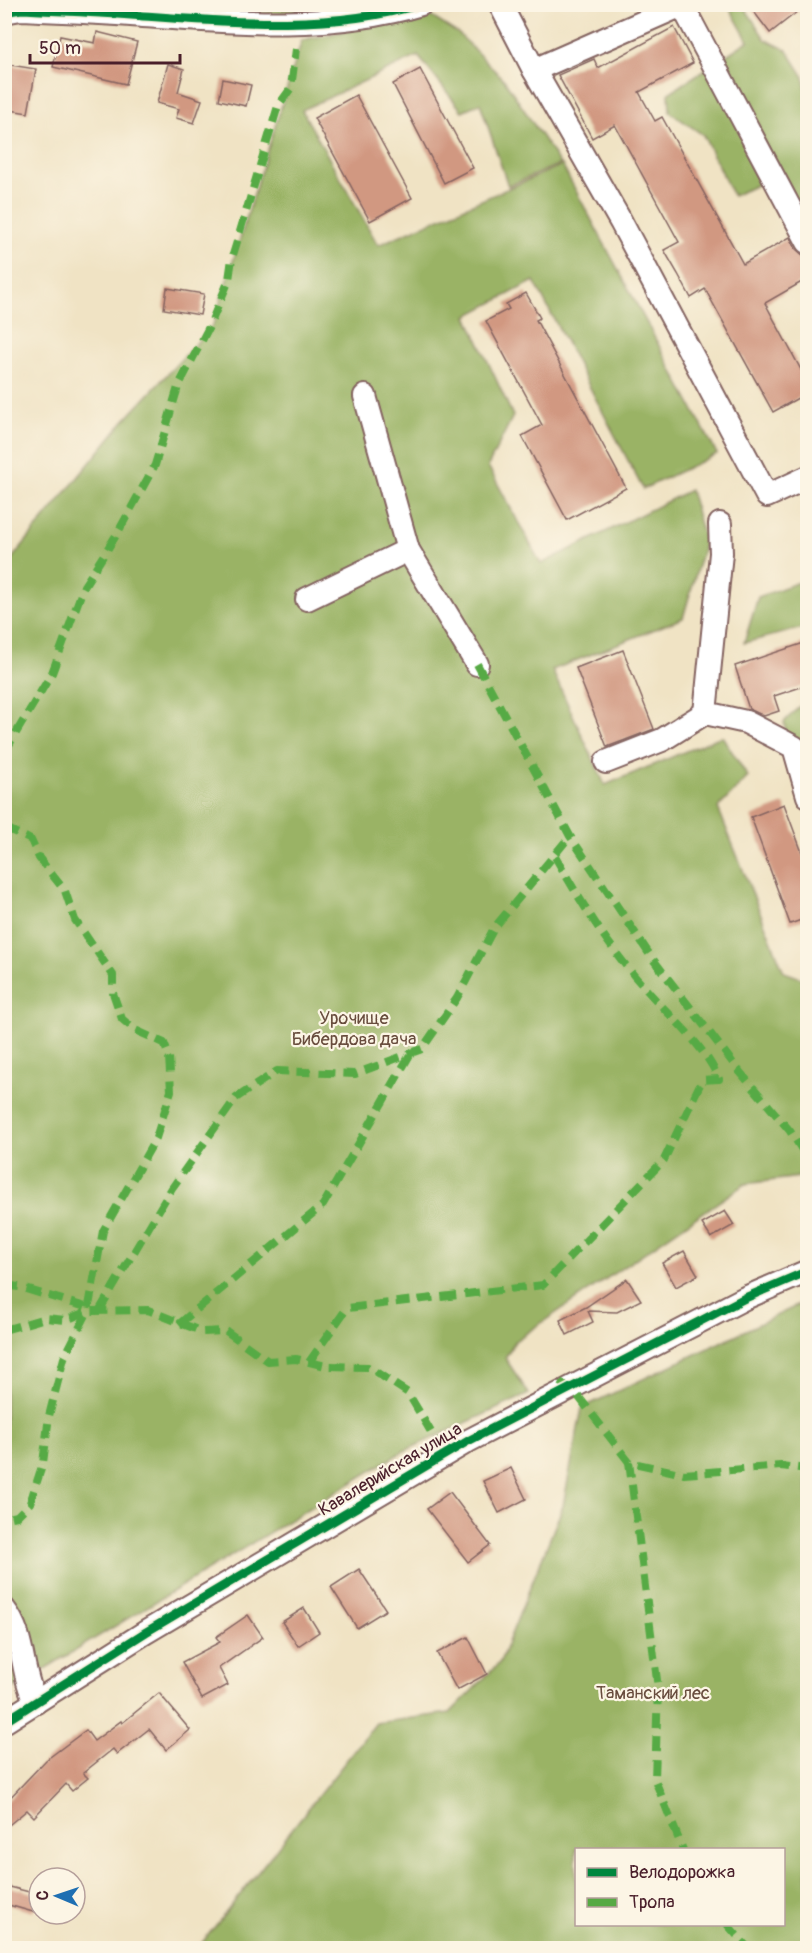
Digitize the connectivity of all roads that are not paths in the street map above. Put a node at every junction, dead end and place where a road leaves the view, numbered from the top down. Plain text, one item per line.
1 (421, 4) edge
2 (500, 4) edge
3 (4, 12) edge
4 (534, 70) junction
5 (807, 242) edge
6 (365, 396) dead end
7 (807, 477) edge
8 (720, 524) dead end
9 (408, 550) junction
10 (307, 599) dead end
11 (477, 664) dead end
12 (705, 713) junction
13 (606, 762) dead end
14 (807, 796) edge
15 (807, 1271) edge
16 (4, 1609) edge
17 (36, 1702) junction
18 (4, 1722) edge

1 - 3 street
2 - 4 street
4 - 5 street
4 - 7 street
6 - 9 street
8 - 12 street
9 - 10 street
9 - 11 street
12 - 13 street
12 - 14 street
15 - 17 street, Кавалерийская улица
16 - 17 street
17 - 18 street, Кавалерийская улица

